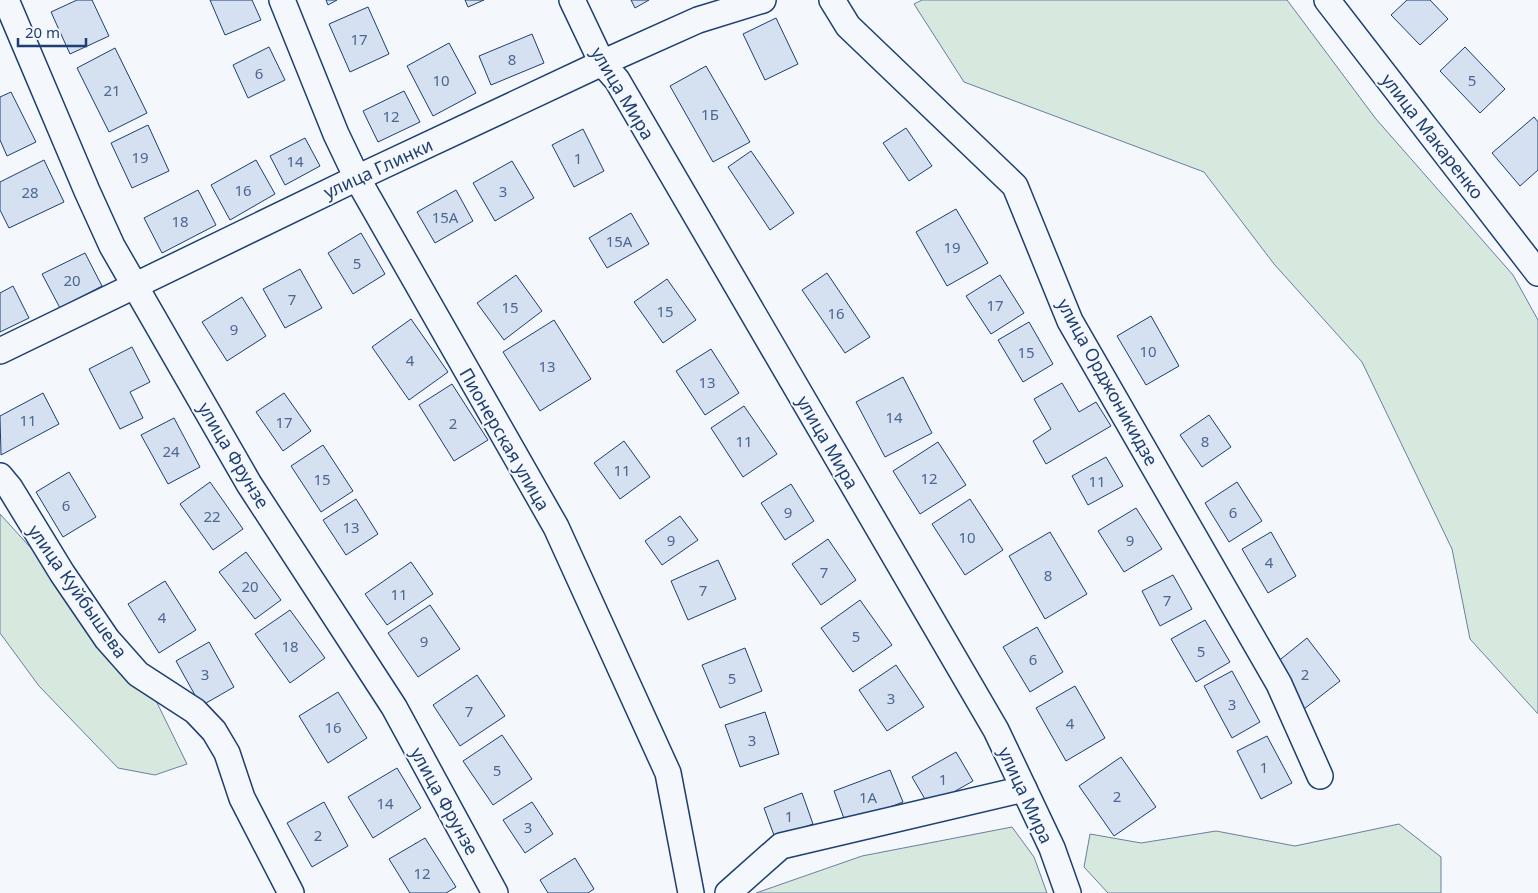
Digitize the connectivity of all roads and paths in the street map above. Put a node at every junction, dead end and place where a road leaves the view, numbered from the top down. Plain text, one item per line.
1 (6, 0) edge
2 (282, 0) edge
3 (572, 0) edge
4 (763, 0) edge
5 (832, 0) edge
6 (1327, 0) edge
7 (602, 63) junction
8 (357, 178) junction
9 (1538, 273) edge
10 (135, 286) junction
11 (0, 351) edge
12 (0, 476) edge
13 (1320, 776) dead end
14 (1024, 789) junction
15 (292, 893) edge
16 (495, 893) edge
17 (691, 893) edge
18 (728, 893) edge
19 (1068, 893) edge

1 - 10 street, улица Фрунзе
2 - 8 street, Пионерская улица
3 - 7 street, улица Мира
4 - 7 street, улица Глинки
5 - 13 street, улица Орджоникидзе
6 - 9 street, улица Макаренко
7 - 8 street, улица Глинки
7 - 14 street, улица Мира
8 - 10 street, улица Глинки
8 - 17 street, Пионерская улица
10 - 11 street, улица Глинки
10 - 16 street, улица Фрунзе
12 - 15 street, улица Куйбышева
14 - 18 street
14 - 19 street, улица Мира

